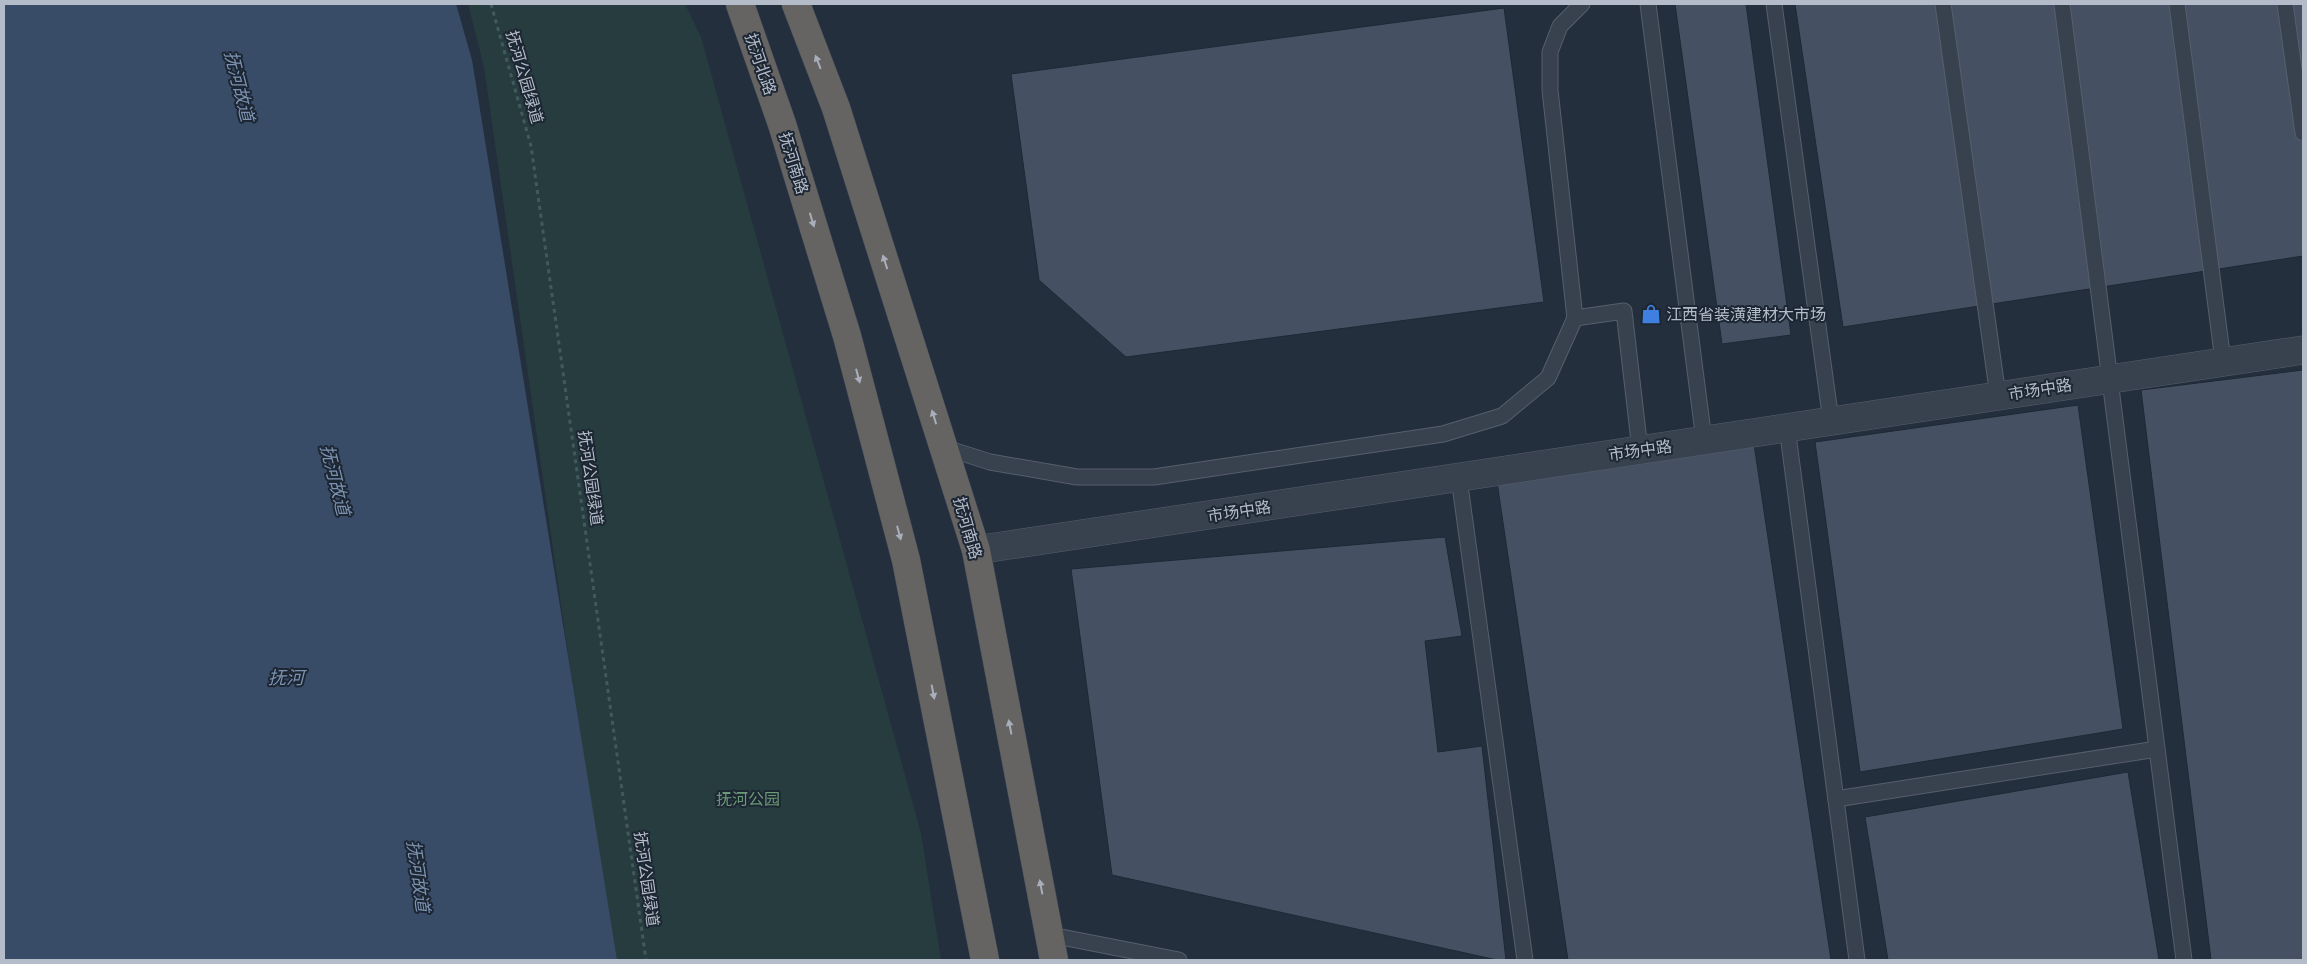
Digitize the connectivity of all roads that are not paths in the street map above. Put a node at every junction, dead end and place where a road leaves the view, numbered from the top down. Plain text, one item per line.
1 (740, 4) edge
2 (796, 4) edge
3 (1582, 4) edge
4 (1648, 4) edge
5 (1774, 4) edge
6 (1943, 4) edge
7 (2062, 4) edge
8 (2177, 4) edge
9 (2285, 4) edge
10 (782, 124) joint
11 (2303, 133) edge
12 (1575, 318) junction
13 (2303, 350) edge
14 (2223, 361) junction
15 (2109, 379) junction
16 (1998, 396) junction
17 (1831, 421) junction
18 (1787, 428) junction
19 (1704, 440) junction
20 (943, 447) junction
21 (1640, 450) junction
22 (1458, 478) junction
23 (976, 550) junction
24 (2157, 749) junction
25 (1836, 799) junction
26 (1052, 947) edge
27 (985, 960) edge
28 (1179, 960) edge
29 (1525, 960) edge
30 (1857, 960) edge
31 (2184, 960) edge

1 - 10 highway, 抚河北路
20 -> 2 highway, 抚河南路
3 - 12 lane
4 - 19 lane
5 - 17 lane
6 - 16 lane
7 - 15 lane
8 - 14 lane
9 - 11 lane
10 -> 27 highway, 抚河南路
12 - 20 lane
12 - 21 lane
13 - 14 street, 市场中路
14 - 15 street, 市场中路
15 - 16 street, 市场中路
15 - 24 lane
16 - 17 street, 市场中路
17 - 18 street, 市场中路
18 - 19 street, 市场中路
18 - 25 lane
19 - 21 street, 市场中路
20 - 23 highway, 抚河南路
21 - 22 street, 市场中路
22 - 23 street, 市场中路
22 - 29 lane
26 -> 23 highway, 抚河南路
24 - 25 lane
24 - 31 lane
25 - 30 lane
26 - 28 lane

